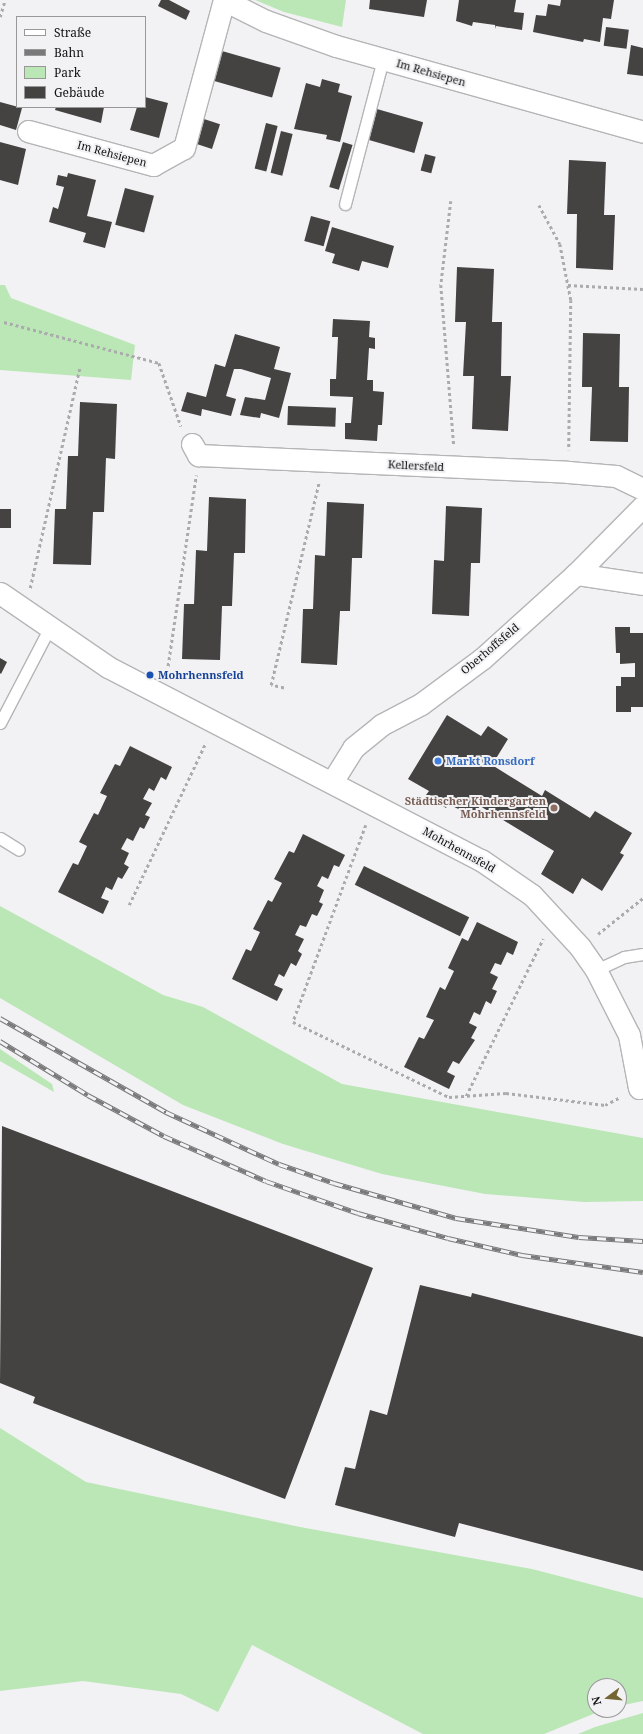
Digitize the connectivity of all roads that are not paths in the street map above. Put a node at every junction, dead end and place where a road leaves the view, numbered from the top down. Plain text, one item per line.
1 (224, 0) edge
2 (383, 59) junction
3 (28, 132) dead end
4 (643, 132) edge
5 (345, 204) dead end
6 (195, 450) road end
7 (643, 489) edge
8 (643, 506) edge
9 (576, 574) junction
10 (643, 584) edge
11 (0, 593) edge
12 (50, 629) junction
13 (0, 723) edge
14 (332, 782) junction
15 (0, 838) edge
16 (19, 850) dead end
17 (643, 954) edge
18 (596, 970) junction
19 (639, 1088) road end

1 - 2 street, Im Rehsiepen
1 - 3 street, Im Rehsiepen
2 - 4 street, Im Rehsiepen
2 - 5 lane
6 - 7 street, Kellersfeld
8 - 9 street, Oberhoffsfeld
9 - 10 street
9 - 14 street, Oberhoffsfeld
11 - 12 street, Mohrhennsfeld
12 - 13 lane
12 - 14 street, Mohrhennsfeld
14 - 18 street, Mohrhennsfeld
15 - 16 lane
17 - 18 lane
18 - 19 street, Mohrhennsfeld

